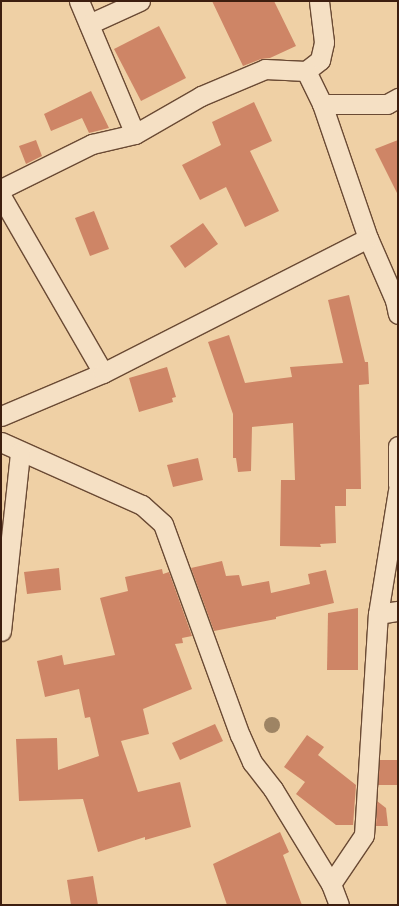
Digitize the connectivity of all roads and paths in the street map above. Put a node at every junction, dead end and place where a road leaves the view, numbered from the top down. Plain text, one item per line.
1 (79, 1) edge
2 (140, 1) edge
3 (319, 1) edge
4 (89, 24) junction
5 (306, 71) junction
6 (398, 98) edge
7 (322, 104) junction
8 (135, 134) junction
9 (1, 189) edge
10 (1, 196) edge
11 (368, 238) junction
12 (398, 314) edge
13 (103, 373) junction
14 (1, 416) edge
15 (1, 442) edge
16 (398, 451) edge
17 (20, 452) junction
18 (398, 485) edge
19 (398, 491) edge
20 (398, 612) edge
21 (378, 614) junction
22 (1, 631) edge
23 (331, 884) junction
24 (339, 905) edge

1 - 4 street
2 - 4 street
3 - 5 street
4 - 8 street
5 - 7 street
5 - 8 street
6 - 7 street
7 - 11 street
8 - 9 street
10 - 13 street
11 - 12 street
11 - 13 street
13 - 14 street
15 - 17 street
16 - 18 street
17 - 22 street
17 - 23 street
19 - 21 street
20 - 21 street
21 - 23 street
23 - 24 street

